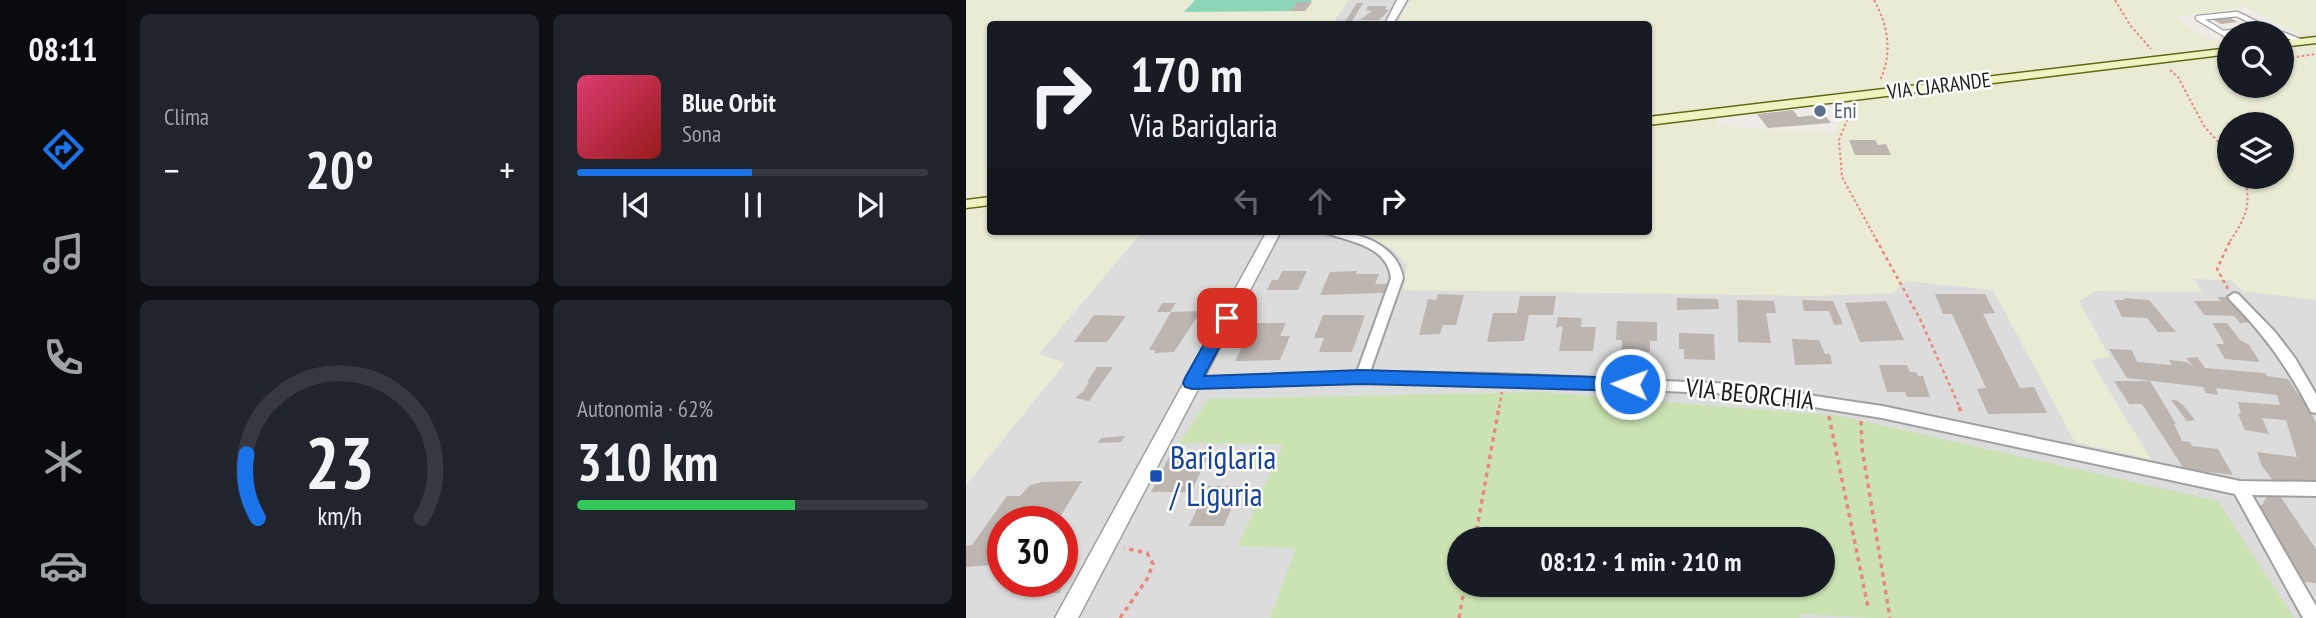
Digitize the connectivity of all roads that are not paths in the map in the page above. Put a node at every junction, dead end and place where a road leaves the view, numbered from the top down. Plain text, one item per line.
1 (1402, 0) edge
2 (1391, 21) edge
3 (2251, 21) edge
4 (2217, 30) edge
5 (2294, 39) edge
6 (2316, 40) edge
7 (2302, 42) junction
8 (2294, 43) edge
9 (2217, 52) edge
10 (1652, 121) edge
11 (987, 201) edge
12 (966, 204) edge
13 (1272, 235) edge
14 (1340, 235) edge
15 (2234, 297) road end
16 (1362, 377) junction
17 (1192, 383) junction
18 (2316, 408) edge
19 (2240, 488) junction
20 (2316, 489) edge
21 (1066, 618) edge
22 (2313, 618) edge

1 - 2 street
3 - 4 lane
5 - 7 lane
6 - 7 main road
7 - 8 main road
9 - 10 main road, VIA CJARANDE
11 - 12 main road
13 - 17 street
14 - 16 street
15 - 18 street
16 - 17 street, VIA BEORCHIA
16 - 19 street, VIA BEORCHIA
17 - 21 street
19 - 20 street
19 - 22 street

